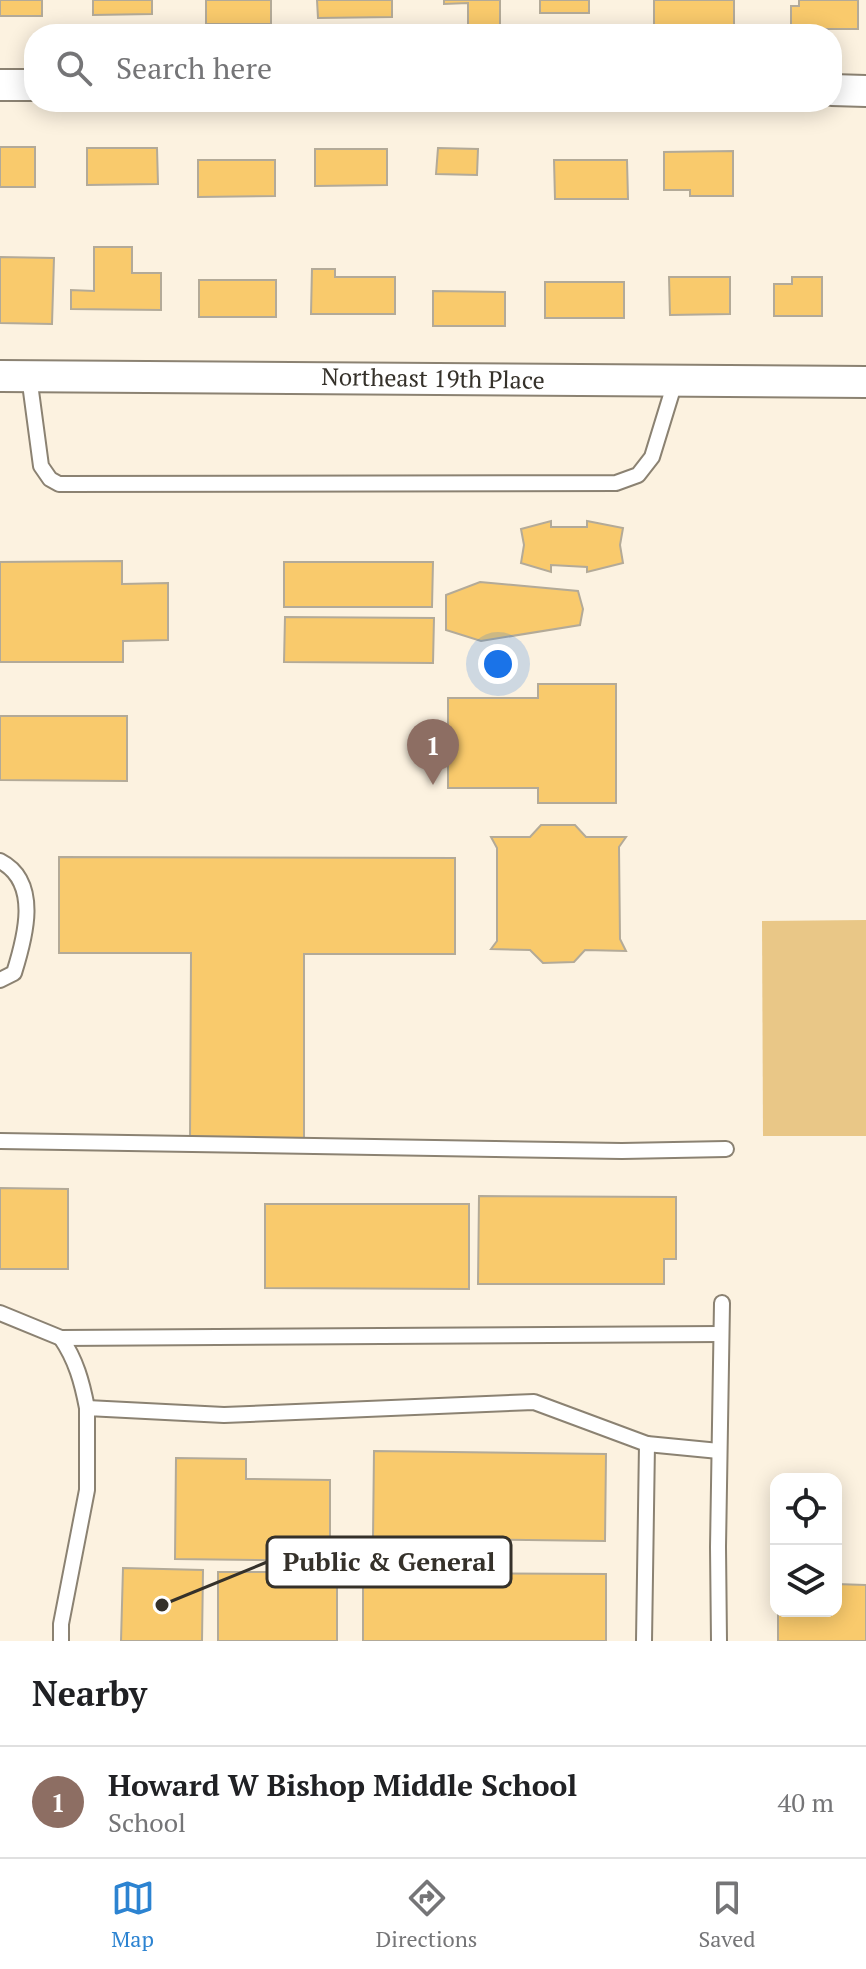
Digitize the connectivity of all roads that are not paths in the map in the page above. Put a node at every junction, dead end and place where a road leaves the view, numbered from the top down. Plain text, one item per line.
1 (0, 85) edge
2 (24, 85) edge
3 (842, 90) edge
4 (866, 91) edge
5 (14, 376) edge
6 (675, 382) junction
7 (866, 382) edge
8 (0, 861) edge
9 (0, 980) edge
10 (0, 1141) edge
11 (726, 1149) dead end
12 (722, 1303) dead end
13 (0, 1313) edge
14 (721, 1334) junction
15 (61, 1338) junction
16 (87, 1408) junction
17 (647, 1444) junction
18 (719, 1451) junction
19 (61, 1641) edge
20 (644, 1641) edge
21 (719, 1641) edge

1 - 2 street
3 - 4 street
5 - 6 street, Northeast 19th Place
5 - 6 lane
6 - 7 street, Northeast 19th Place
8 - 9 lane
10 - 11 lane
12 - 14 lane
13 - 15 lane
14 - 15 lane
14 - 18 lane
15 - 16 lane
16 - 17 lane
16 - 19 lane
17 - 18 lane
17 - 20 lane
18 - 21 lane

